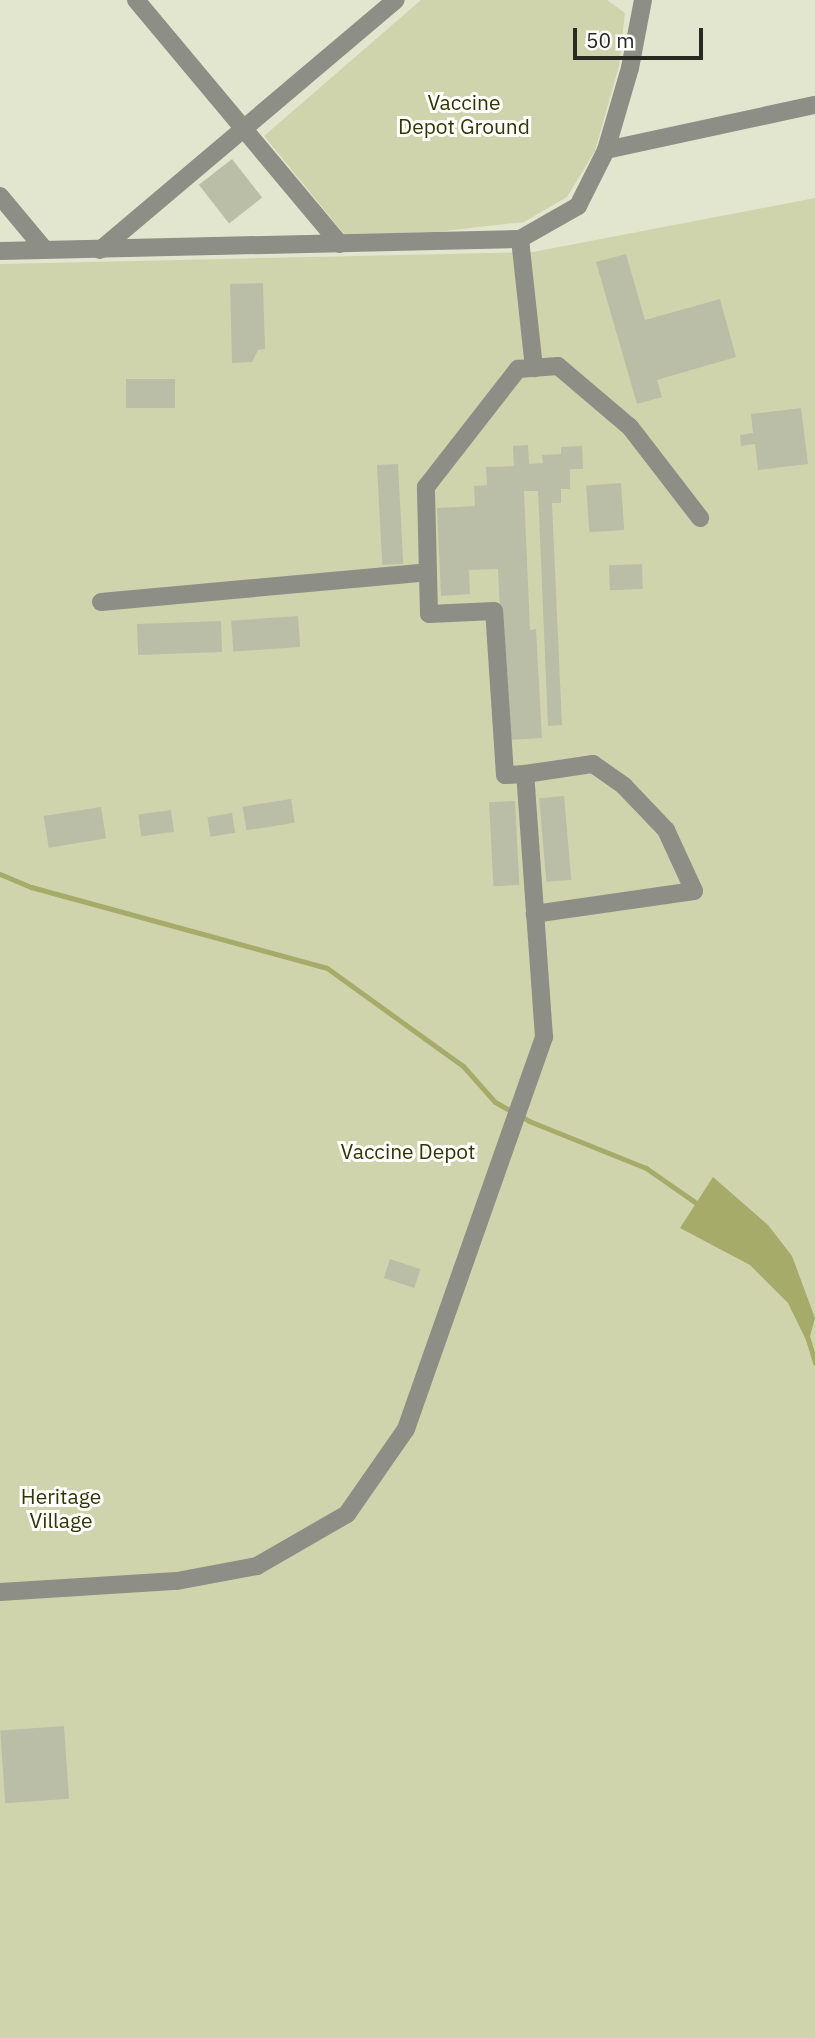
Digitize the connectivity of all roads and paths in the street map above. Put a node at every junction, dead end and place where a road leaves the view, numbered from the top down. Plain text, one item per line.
1 (136, 0) edge
2 (396, 0) edge
3 (643, 0) edge
4 (815, 105) edge
5 (244, 129) junction
6 (606, 150) junction
7 (0, 197) edge
8 (520, 239) junction
9 (340, 244) junction
10 (44, 250) junction
11 (100, 250) junction
12 (0, 251) edge
13 (534, 368) junction
14 (700, 517) dead end
15 (428, 572) junction
16 (101, 602) dead end
17 (525, 774) junction
18 (535, 914) junction
19 (0, 1591) edge

1 - 5 street
2 - 5 street
3 - 6 street
4 - 6 street
5 - 9 street
5 - 11 street
6 - 8 street
7 - 10 street
8 - 9 street
8 - 13 street
9 - 11 street
10 - 11 street
10 - 12 street
13 - 14 street
13 - 15 street
15 - 16 street
15 - 17 street
17 - 18 street
17 - 18 street
18 - 19 street

